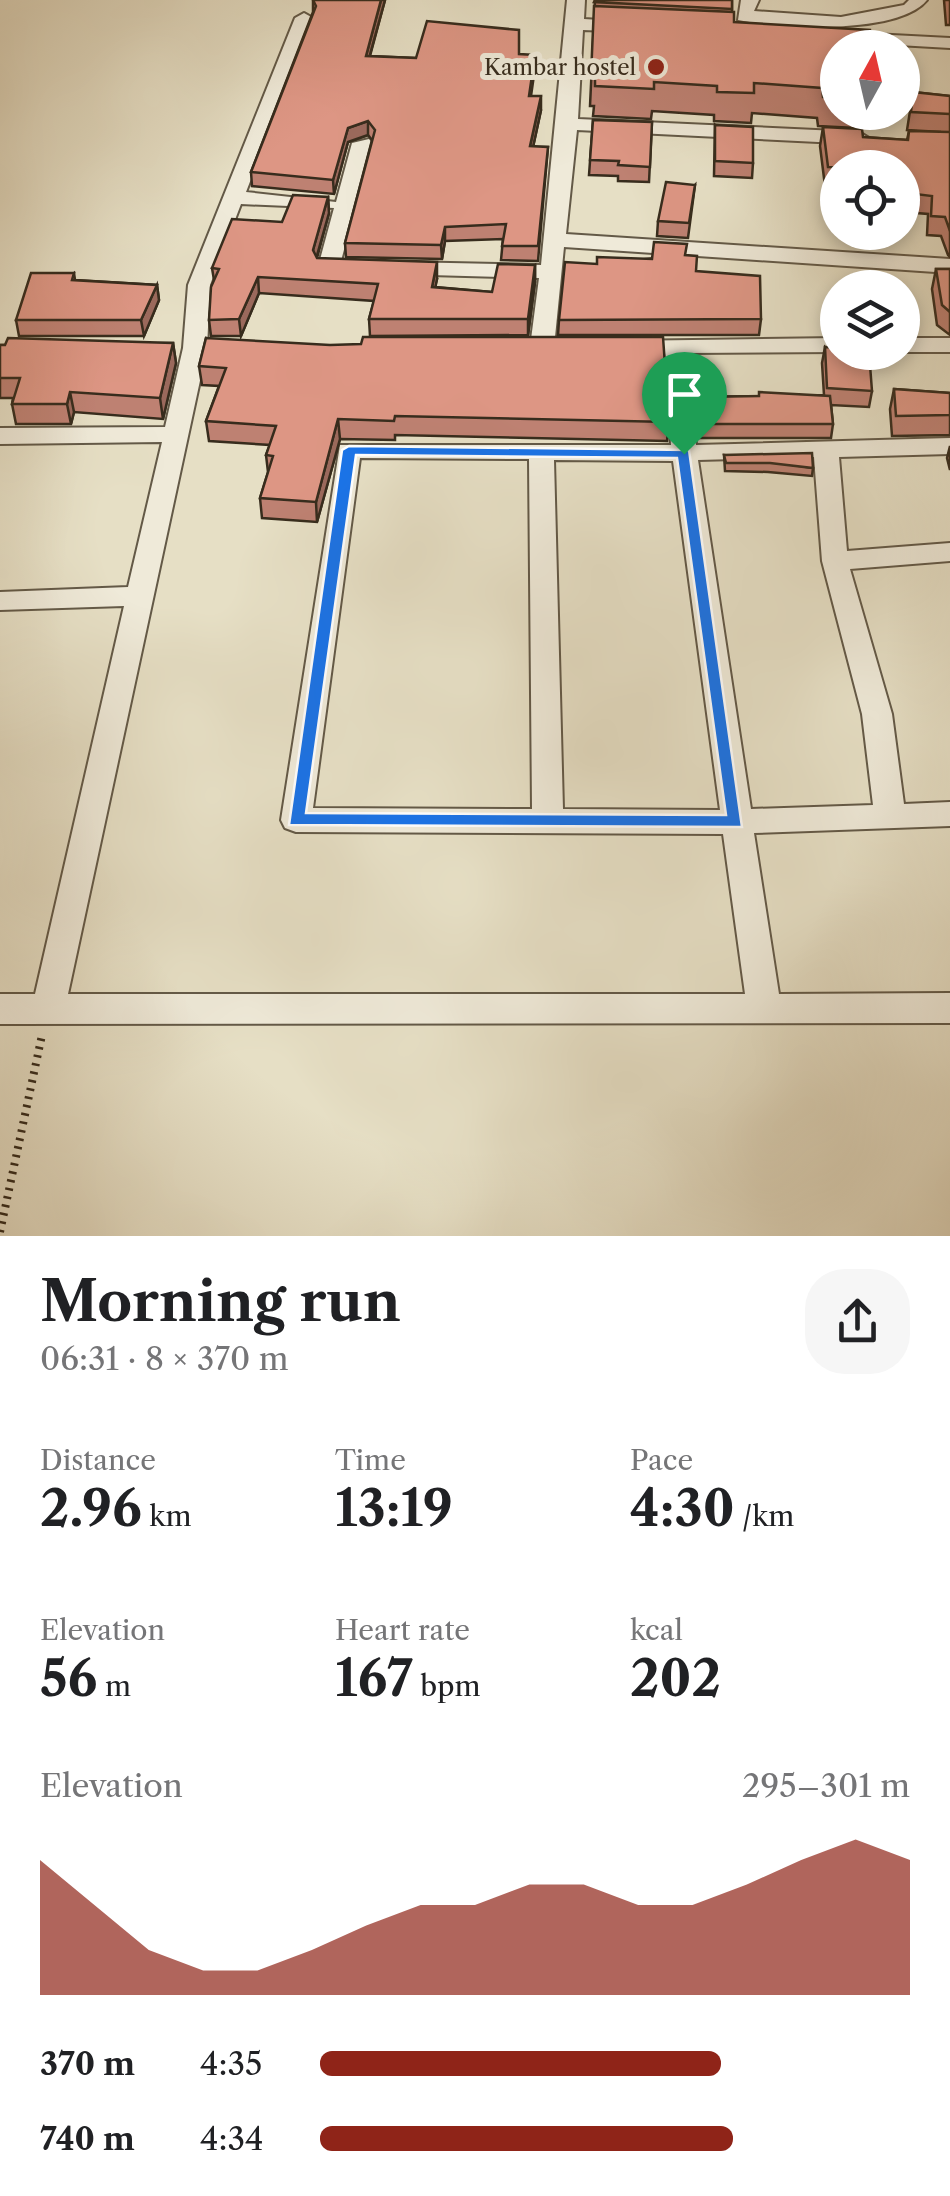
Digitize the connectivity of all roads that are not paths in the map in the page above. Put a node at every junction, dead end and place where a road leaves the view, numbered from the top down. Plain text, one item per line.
1 (576, 0) edge
2 (750, 0) edge
3 (918, 0) edge
4 (304, 18) dead end
5 (573, 24) junction
6 (652, 28) edge
7 (732, 32) edge
8 (950, 44) edge
9 (568, 124) junction
10 (874, 139) edge
11 (362, 143) dead end
12 (234, 197) junction
13 (347, 205) junction
14 (554, 240) junction
15 (950, 266) edge
16 (551, 272) junction
17 (820, 345) edge
18 (920, 345) edge
19 (950, 345) edge
20 (600, 346) edge
21 (676, 346) junction
22 (542, 347) edge
23 (176, 434) junction
24 (0, 436) edge
25 (950, 446) edge
26 (826, 450) junction
27 (541, 452) junction
28 (684, 454) junction
29 (950, 552) edge
30 (835, 561) junction
31 (140, 596) junction
32 (0, 601) edge
33 (950, 814) edge
34 (890, 816) junction
35 (548, 821) junction
36 (736, 822) junction
37 (764, 1008) junction
38 (950, 1008) edge
39 (0, 1009) edge
40 (48, 1010) junction

1 - 5 street
2 - 3 street
4 - 12 street
5 - 6 street
5 - 9 street
7 - 8 street
9 - 10 street
9 - 14 street
11 - 13 street
12 - 13 street
12 - 23 street
13 - 16 street
14 - 15 street
14 - 16 street
16 - 22 street
17 - 21 street
18 - 19 street
20 - 21 street
21 - 28 street
23 - 24 street
23 - 31 street
25 - 26 street
26 - 28 street
26 - 30 street
27 - 28 street
27 - 35 street
27 - 35 street
28 - 36 street
29 - 30 street
30 - 34 street
31 - 32 street
31 - 40 street
33 - 34 street
34 - 36 street
35 - 36 street
36 - 37 street
37 - 38 street
37 - 40 street
39 - 40 street

